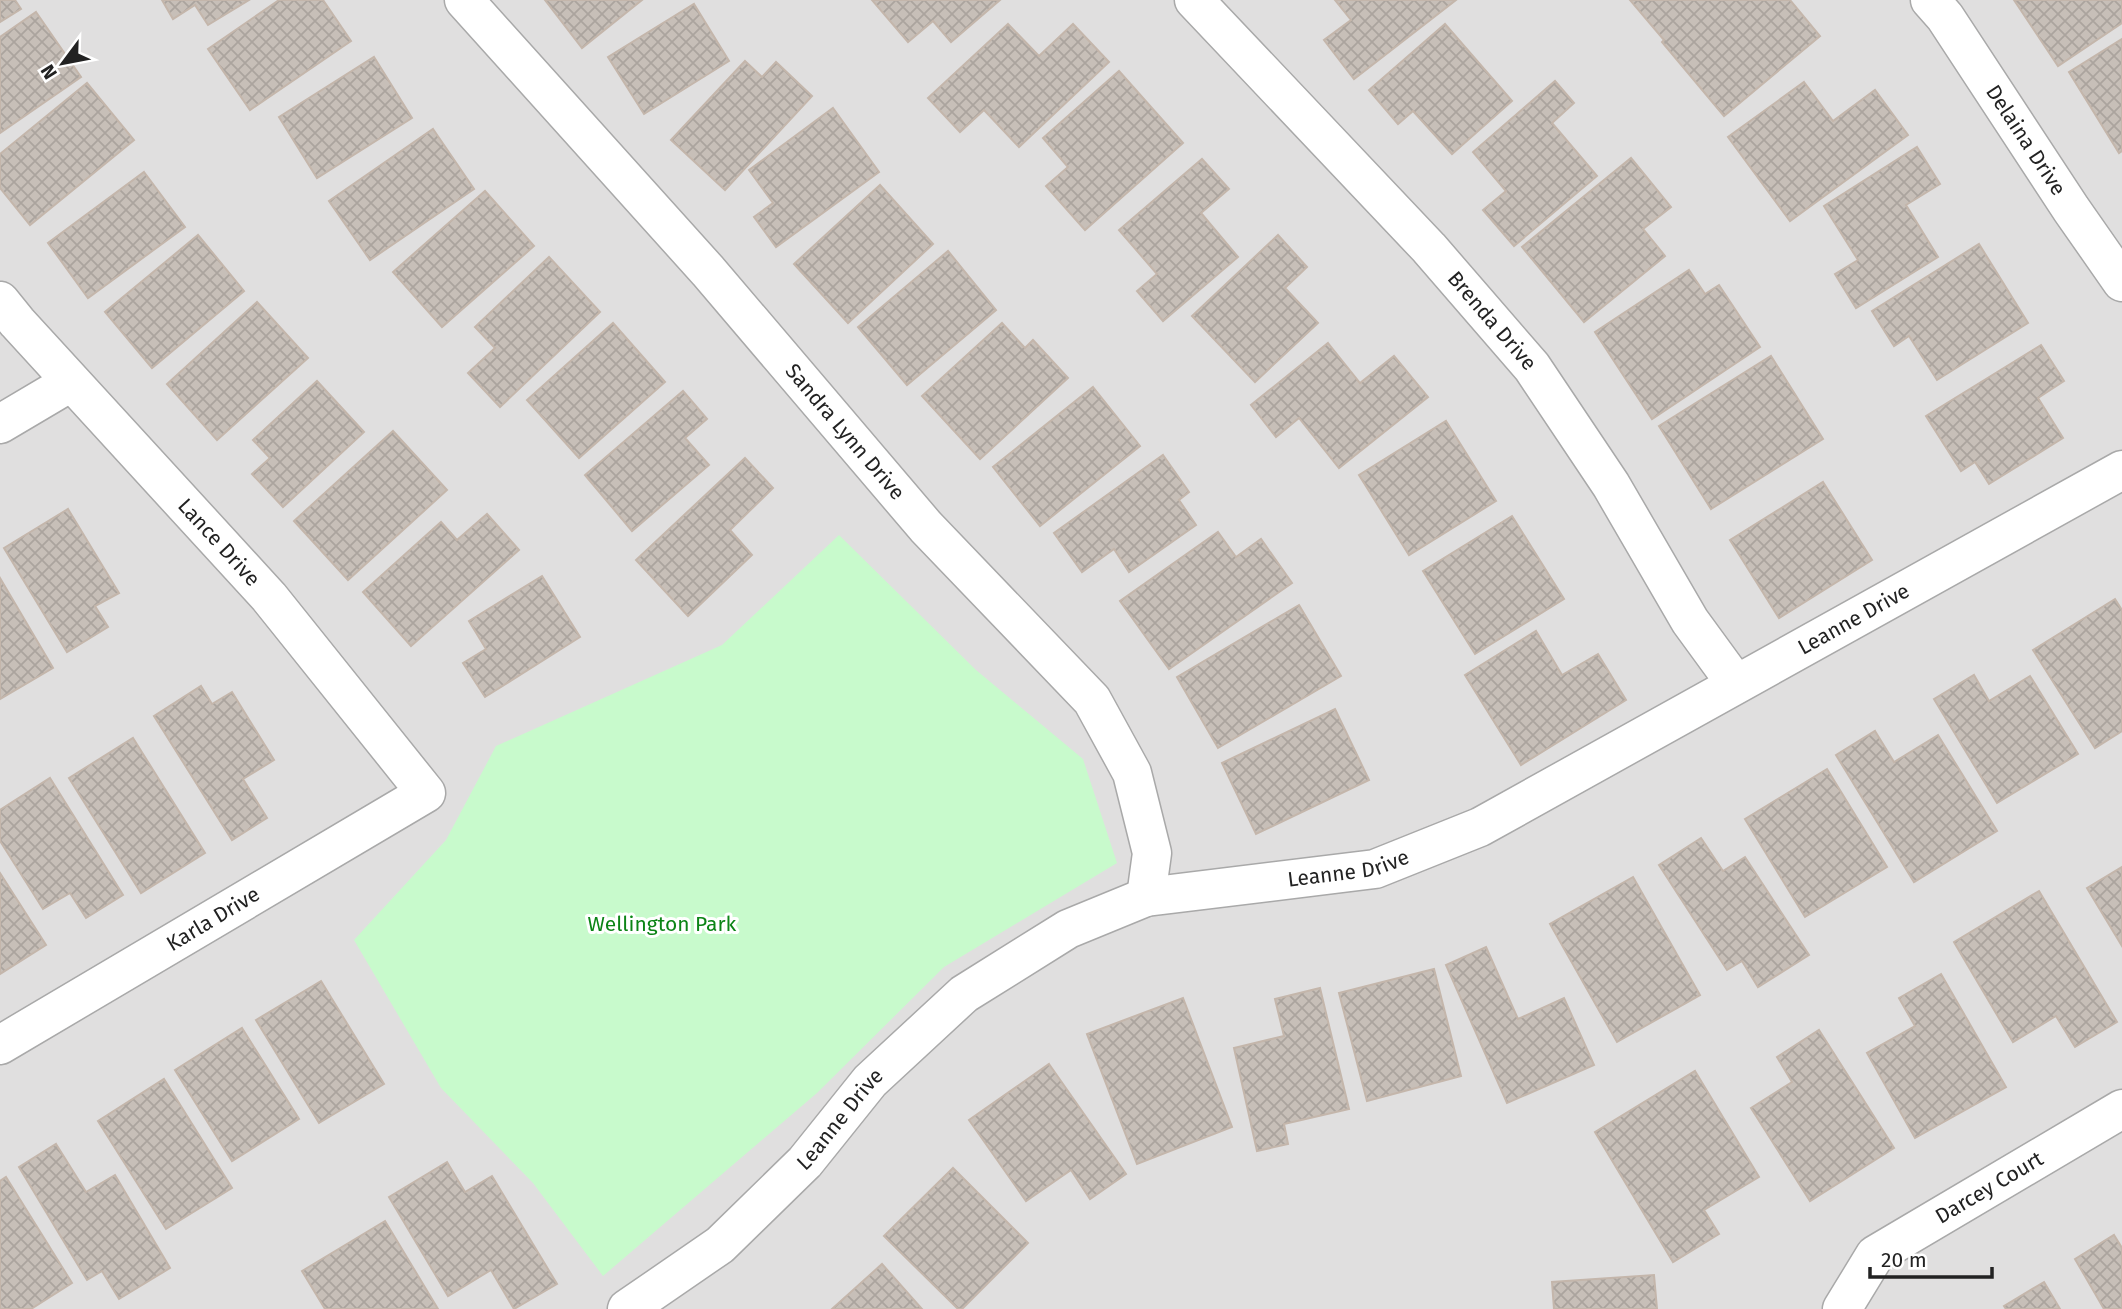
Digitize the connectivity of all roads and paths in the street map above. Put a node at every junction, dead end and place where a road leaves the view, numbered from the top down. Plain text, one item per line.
1 (464, 0) edge
2 (1194, 0) edge
3 (1930, 0) edge
4 (2122, 282) edge
5 (0, 301) edge
6 (71, 382) junction
7 (0, 424) edge
8 (2122, 470) edge
9 (1736, 684) junction
10 (426, 793) joint
11 (1146, 897) junction
12 (0, 1045) edge
13 (2122, 1109) edge
14 (627, 1309) edge
15 (1842, 1309) edge

1 - 11 street, Sandra Lynn Drive
2 - 9 street, Brenda Drive
3 - 4 street, Delaina Drive
5 - 6 street, Lance Drive
6 - 7 street
6 - 10 street, Lance Drive
8 - 9 street, Leanne Drive
9 - 11 street, Leanne Drive
10 - 12 street, Karla Drive
11 - 14 street, Leanne Drive
13 - 15 street, Darcey Court

